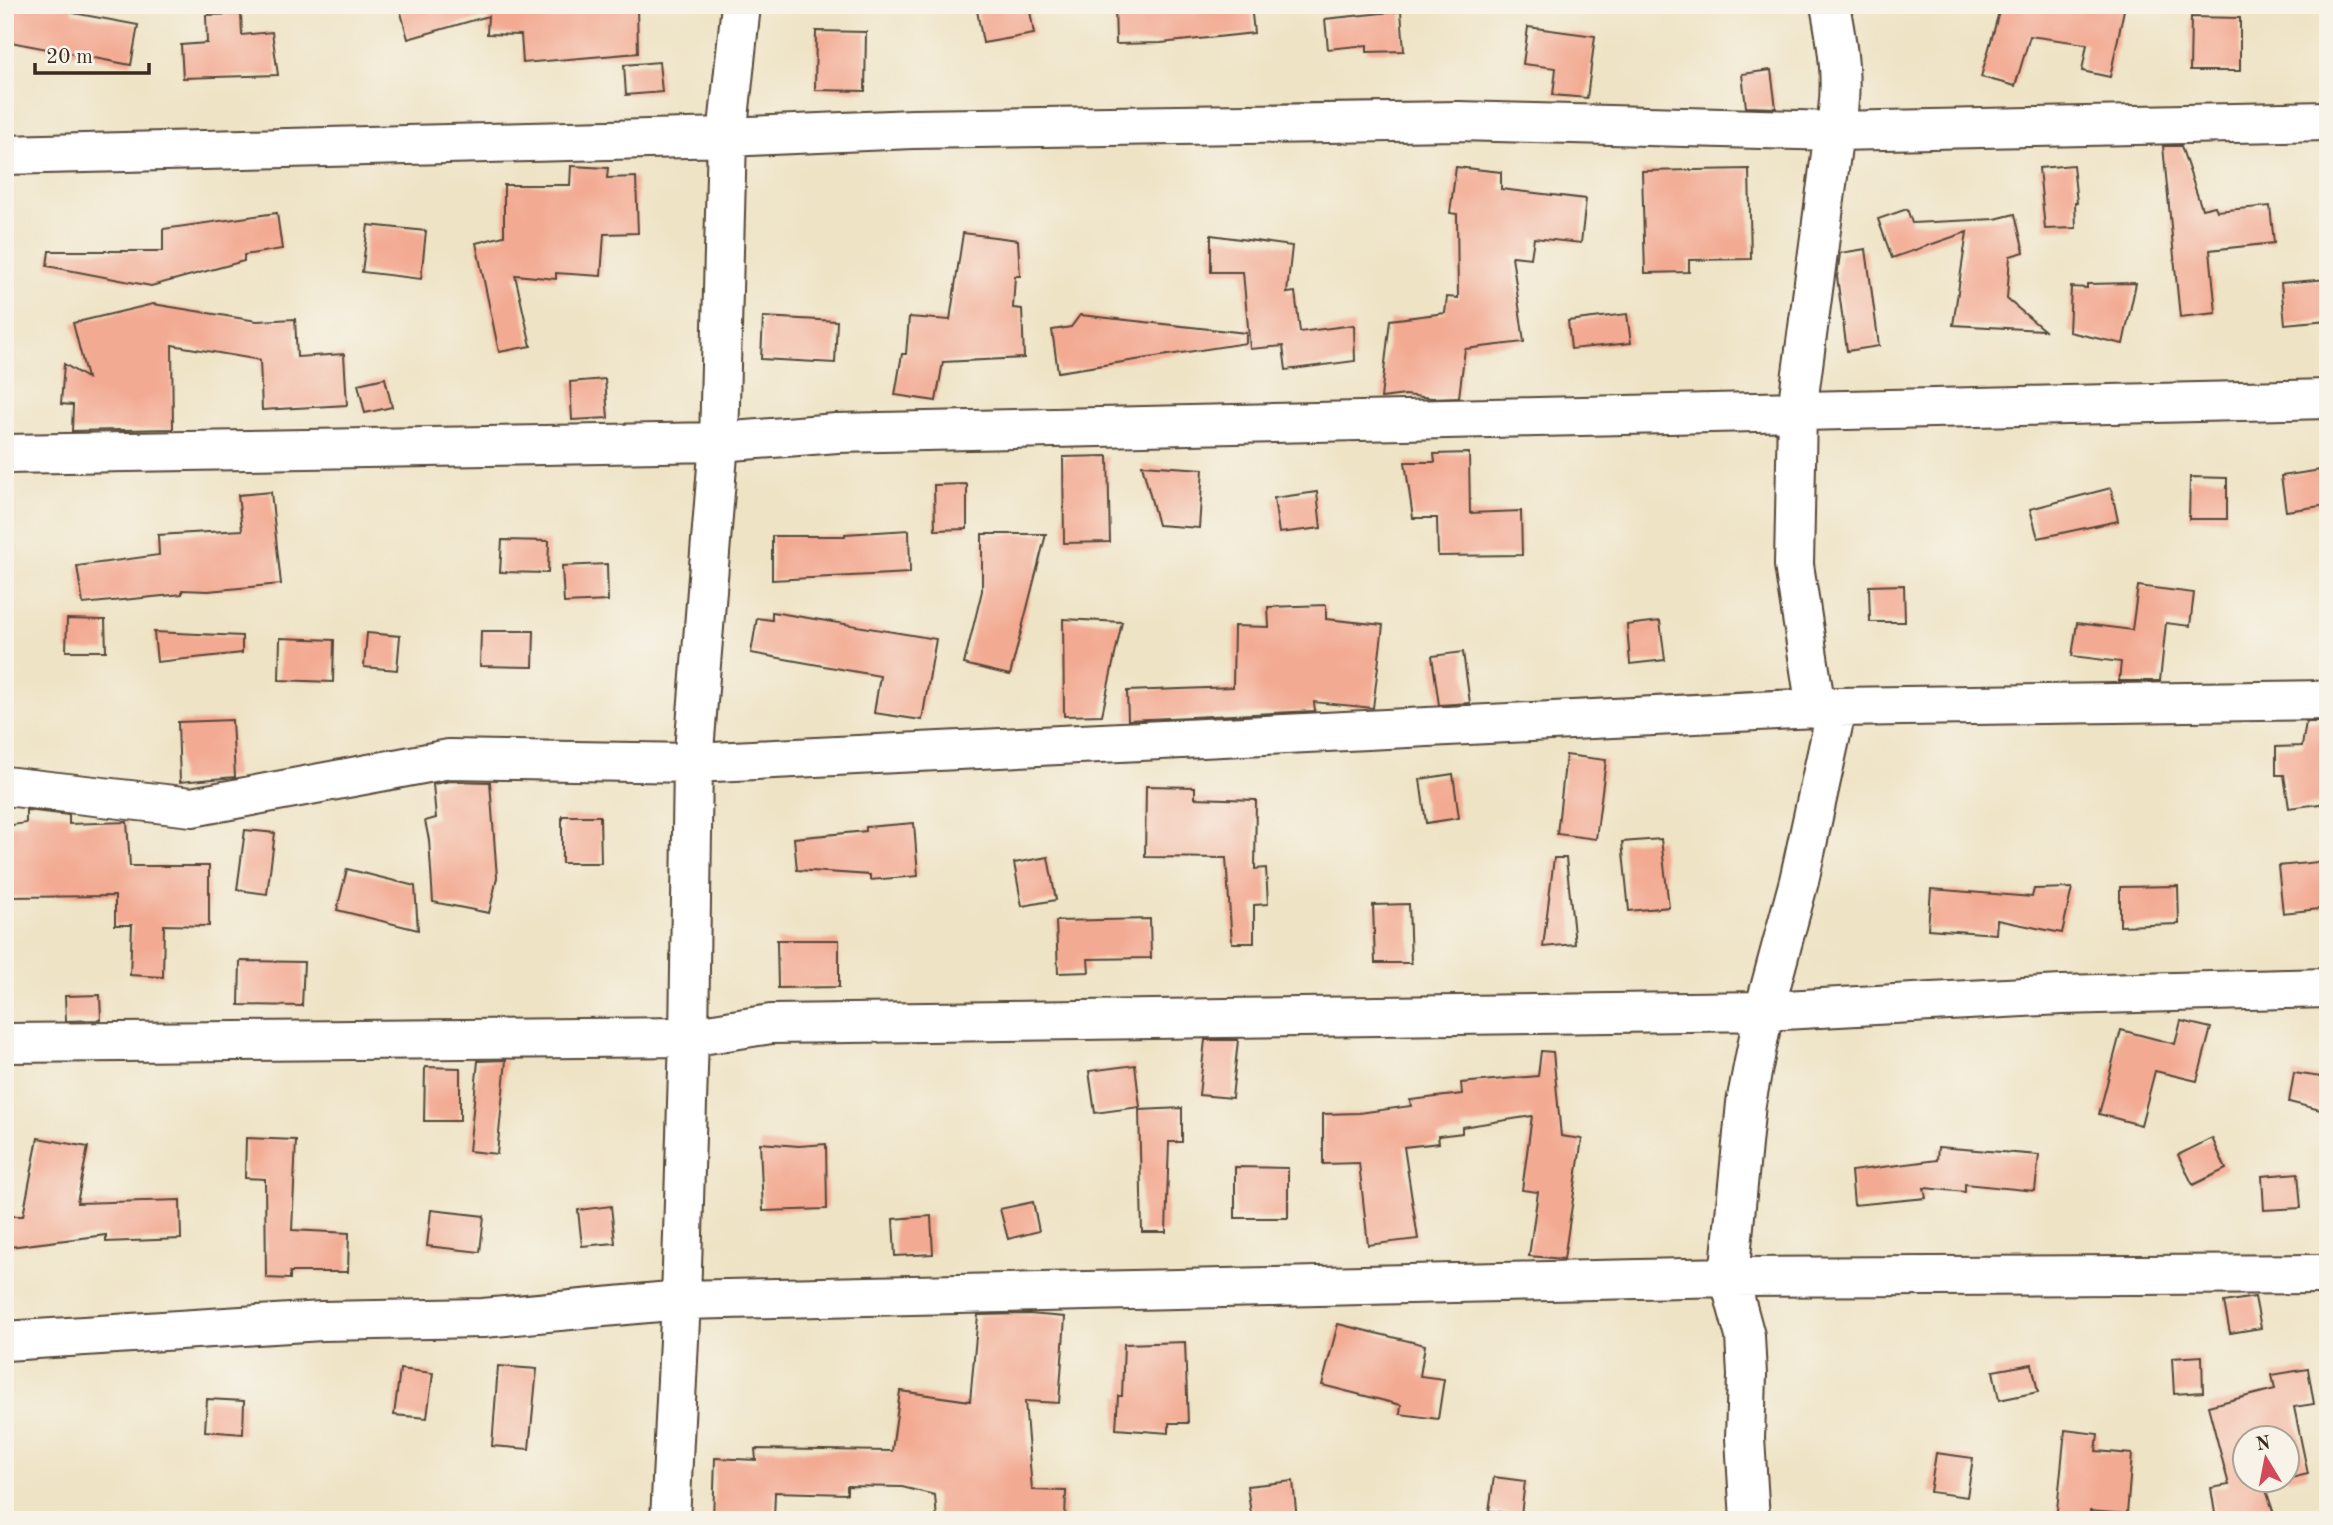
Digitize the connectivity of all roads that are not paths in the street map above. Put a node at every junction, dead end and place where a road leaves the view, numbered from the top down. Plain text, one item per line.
1 (741, 5) edge
2 (1830, 5) edge
3 (2328, 121) edge
4 (1835, 131) junction
5 (727, 137) junction
6 (5, 155) edge
7 (2328, 400) edge
8 (1797, 411) junction
9 (719, 442) junction
10 (5, 454) edge
11 (2328, 700) edge
12 (1826, 708) junction
13 (693, 763) junction
14 (5, 786) edge
15 (2328, 988) edge
16 (1764, 1011) junction
17 (690, 1037) junction
18 (5, 1043) edge
19 (2328, 1274) edge
20 (1729, 1278) junction
21 (681, 1300) junction
22 (5, 1341) edge
23 (670, 1520) edge
24 (1750, 1520) edge

1 - 5 street
2 - 4 street
3 - 4 street
4 - 5 street
4 - 8 street
5 - 6 street
5 - 9 street
7 - 8 street
8 - 9 street
8 - 12 street
9 - 10 street
9 - 13 street
11 - 12 street
12 - 13 street
12 - 16 street
13 - 14 street
13 - 17 street
15 - 16 street
16 - 17 street
16 - 20 street
17 - 18 street
17 - 21 street
19 - 20 street
20 - 21 street
20 - 24 street
21 - 22 street
21 - 23 street

